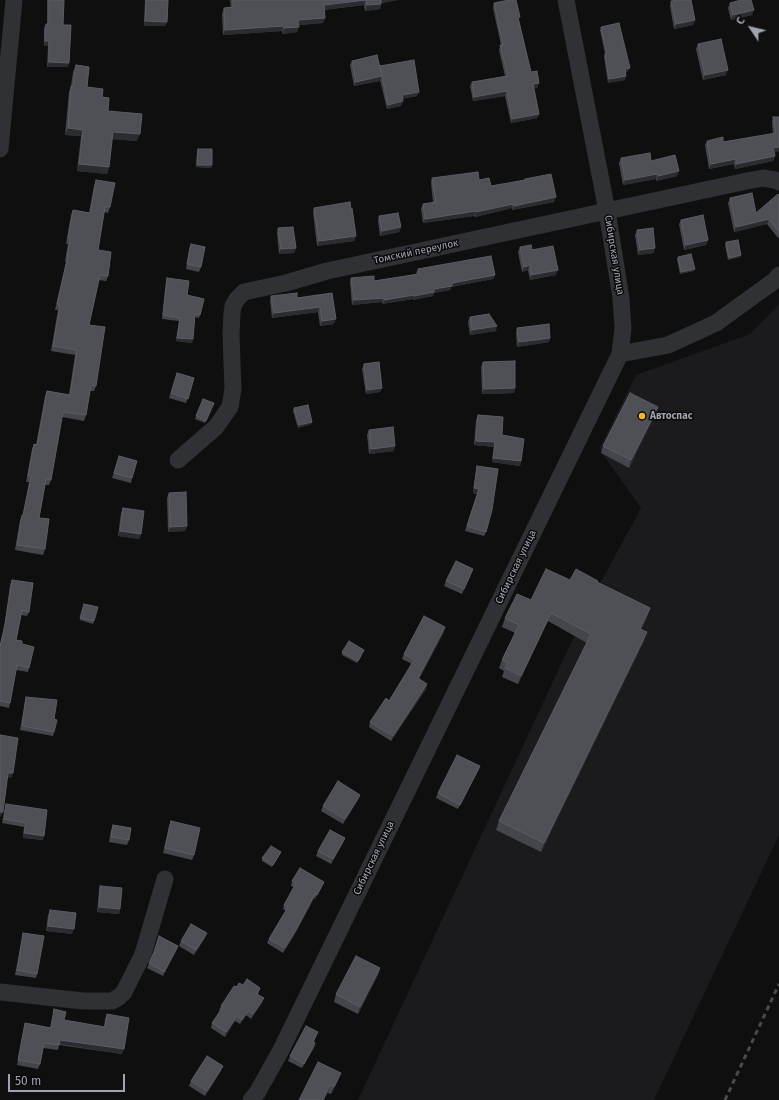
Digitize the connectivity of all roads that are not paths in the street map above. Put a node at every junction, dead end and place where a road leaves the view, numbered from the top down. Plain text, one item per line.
1 (14, 0) edge
2 (566, 0) edge
3 (0, 149) edge
4 (779, 182) edge
5 (607, 211) junction
6 (779, 275) edge
7 (620, 354) junction
8 (178, 460) dead end
9 (165, 879) dead end
10 (0, 992) edge
11 (250, 1100) edge

1 - 3 street
2 - 5 street, Сибирская улица
4 - 5 street, Томский переулок
5 - 7 street, Сибирская улица
5 - 8 street, Томский переулок
6 - 7 street
7 - 11 street, Сибирская улица
9 - 10 street

